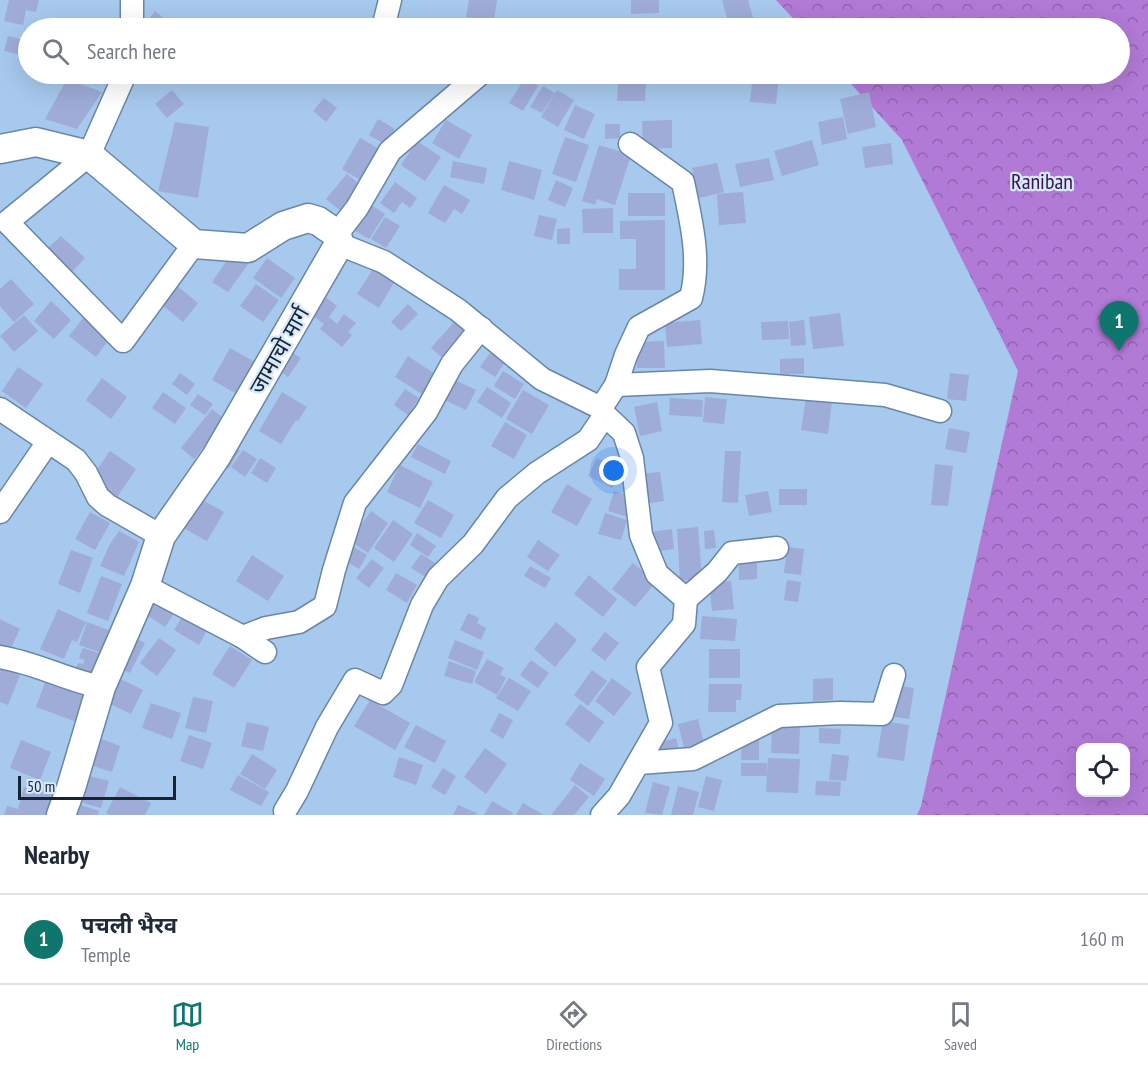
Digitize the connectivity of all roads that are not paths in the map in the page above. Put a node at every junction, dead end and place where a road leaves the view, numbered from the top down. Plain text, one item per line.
1 (132, 0) edge
2 (390, 0) edge
3 (132, 18) edge
4 (386, 18) edge
5 (121, 84) edge
6 (468, 84) edge
7 (630, 144) dead end
8 (0, 149) edge
9 (89, 155) junction
10 (3, 222) edge
11 (338, 239) junction
12 (194, 244) junction
13 (480, 328) junction
14 (616, 385) junction
15 (0, 409) edge
16 (940, 411) dead end
17 (603, 412) junction
18 (48, 442) junction
19 (0, 512) edge
20 (161, 536) junction
21 (777, 548) dead end
22 (145, 586) junction
23 (686, 599) junction
24 (243, 637) junction
25 (265, 652) dead end
26 (0, 657) edge
27 (894, 675) dead end
28 (101, 687) junction
29 (639, 764) junction
30 (288, 814) edge
31 (61, 815) edge
32 (602, 815) edge

1 - 3 street
2 - 4 street
5 - 9 street
6 - 11 street
7 - 14 street
8 - 9 street
9 - 10 street
9 - 12 street
10 - 12 street
11 - 12 street
11 - 13 street
11 - 20 street, जामाचो मार्ग
13 - 17 street
13 - 24 street
14 - 16 street
14 - 17 street
15 - 18 street
17 - 23 street
17 - 30 street
18 - 19 street
18 - 20 street
20 - 22 street, जामाचो मार्ग
21 - 23 street
22 - 24 street
22 - 28 street, जामाचो मार्ग
23 - 29 street
24 - 25 street
26 - 28 street
27 - 29 street
28 - 31 street, जामाचो मार्ग
29 - 32 street

